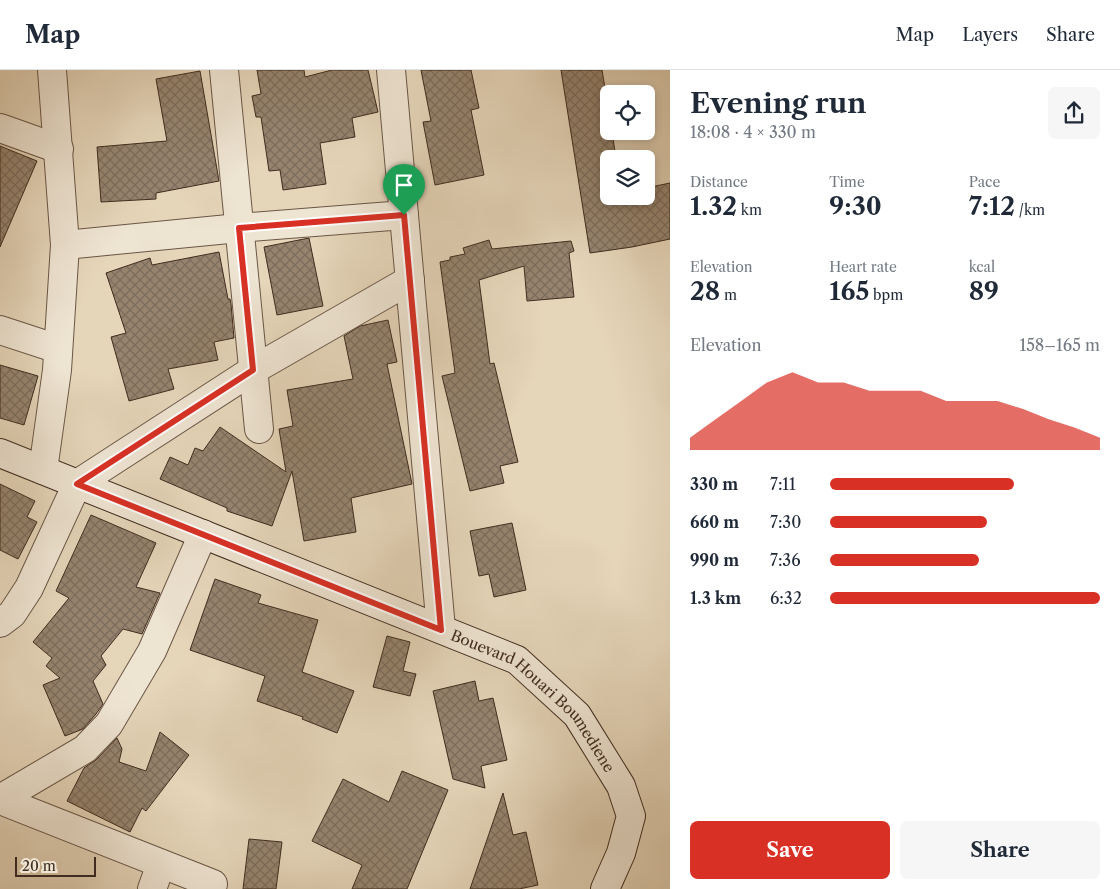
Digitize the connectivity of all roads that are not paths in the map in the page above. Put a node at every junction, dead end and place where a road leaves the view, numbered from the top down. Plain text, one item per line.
1 (52, 70) edge
2 (224, 70) edge
3 (391, 70) edge
4 (0, 128) edge
5 (59, 149) junction
6 (404, 215) junction
7 (239, 228) junction
8 (65, 245) junction
9 (410, 280) junction
10 (0, 330) edge
11 (58, 349) junction
12 (253, 370) junction
13 (259, 429) dead end
14 (0, 453) edge
15 (42, 470) junction
16 (77, 484) junction
17 (203, 534) junction
18 (0, 623) edge
19 (441, 630) junction
20 (0, 799) edge
21 (161, 864) junction
22 (214, 884) dead end
23 (152, 889) edge
24 (605, 889) edge

1 - 5 street
2 - 7 street
3 - 6 street
4 - 5 street
5 - 8 street
6 - 7 street
6 - 9 street
7 - 8 street
7 - 12 street
8 - 11 street
9 - 12 street
9 - 19 street
10 - 11 street
11 - 15 street
12 - 13 street
12 - 16 street
14 - 15 street, Bouevard Houari Boumediene
15 - 16 street, Bouevard Houari Boumediene
16 - 17 street, Bouevard Houari Boumediene
16 - 18 street
17 - 19 street, Bouevard Houari Boumediene
17 - 20 street
19 - 24 street, Bouevard Houari Boumediene
20 - 21 street
21 - 22 street
21 - 23 street

